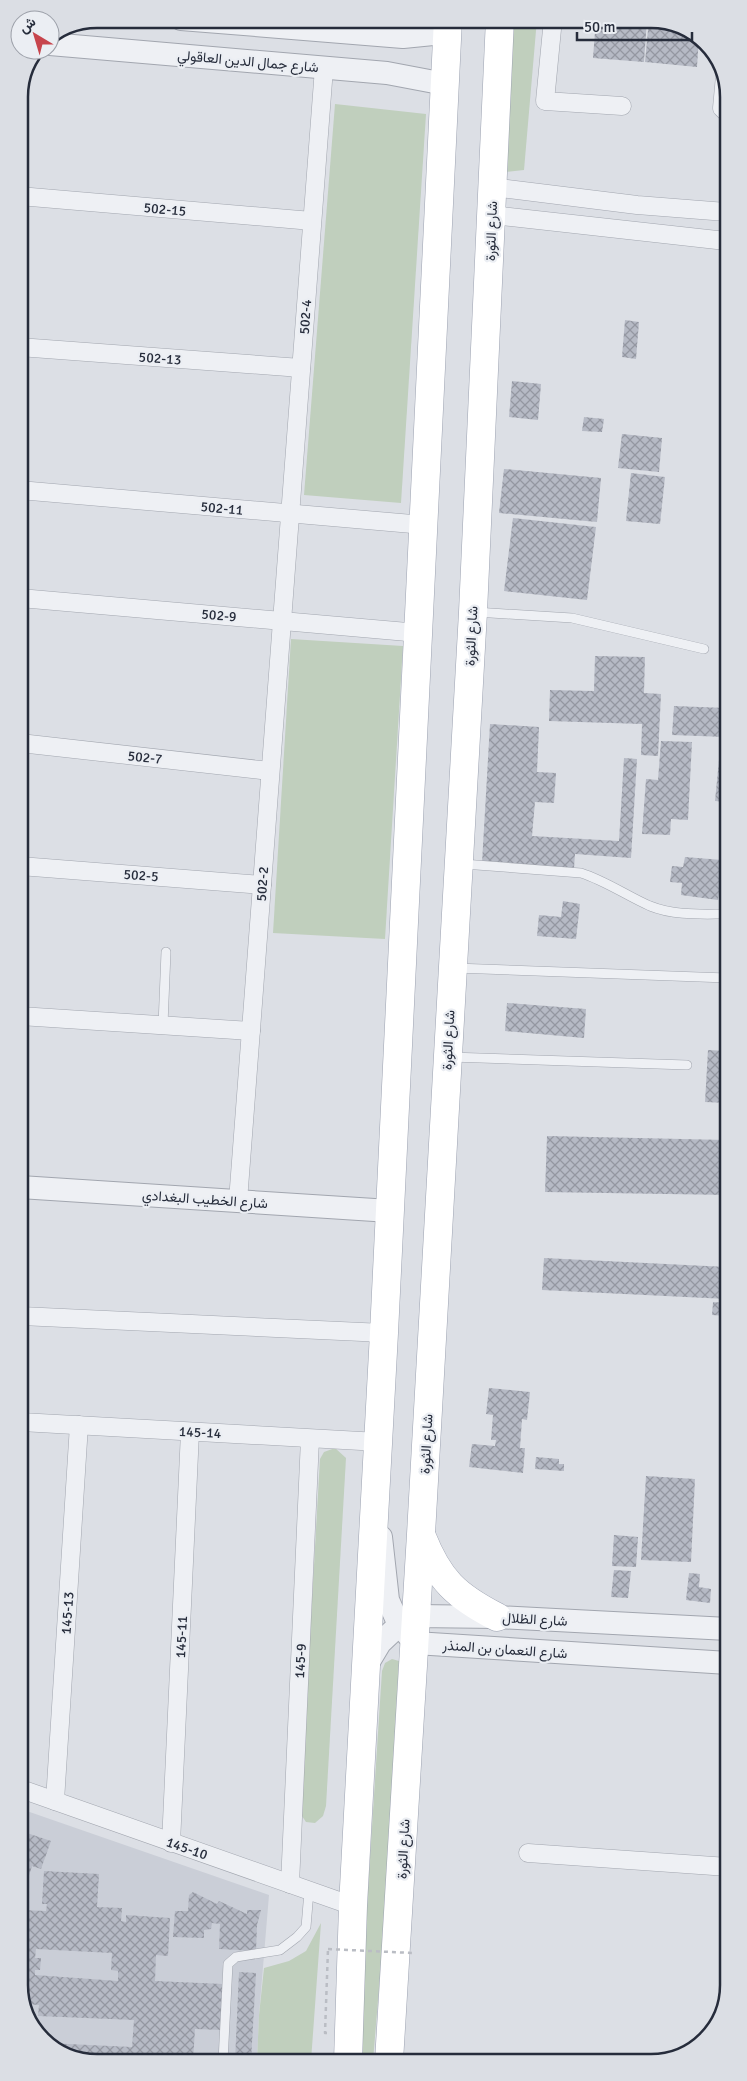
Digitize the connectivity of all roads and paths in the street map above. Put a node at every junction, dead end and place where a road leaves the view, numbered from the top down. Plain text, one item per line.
1 (344, 28) edge
2 (438, 28) edge
3 (448, 28) edge
4 (500, 28) edge
5 (552, 28) edge
6 (390, 36) junction
7 (60, 45) edge
8 (324, 68) junction
9 (387, 72) junction
10 (445, 84) junction
11 (622, 106) dead end
12 (492, 187) junction
13 (28, 197) edge
14 (720, 212) edge
15 (492, 215) junction
16 (312, 222) junction
17 (720, 240) edge
18 (28, 348) edge
19 (301, 368) junction
20 (28, 491) edge
21 (290, 514) junction
22 (424, 525) junction
23 (286, 567) joint
24 (28, 599) edge
25 (473, 612) junction
26 (282, 621) junction
27 (419, 633) junction
28 (704, 649) dead end
29 (28, 744) edge
30 (270, 771) junction
31 (457, 864) junction
32 (28, 867) edge
33 (262, 885) junction
34 (720, 914) edge
35 (166, 952) dead end
36 (452, 968) junction
37 (720, 978) edge
38 (28, 1017) edge
39 (163, 1025) junction
40 (250, 1031) junction
41 (447, 1057) junction
42 (687, 1065) dead end
43 (28, 1188) edge
44 (238, 1201) junction
45 (390, 1211) junction
46 (28, 1316) edge
47 (384, 1333) junction
48 (28, 1422) edge
49 (79, 1425) junction
50 (190, 1432) junction
51 (310, 1439) junction
52 (379, 1442) junction
53 (375, 1520) junction
54 (421, 1534) junction
55 (497, 1617) junction
56 (410, 1628) junction
57 (720, 1629) edge
58 (720, 1662) edge
59 (365, 1668) junction
60 (28, 1791) edge
61 (55, 1801) junction
62 (171, 1843) junction
63 (528, 1853) dead end
64 (720, 1866) edge
65 (290, 1884) junction
66 (309, 1891) junction
67 (353, 1906) junction
68 (412, 1953) dead end
69 (325, 2033) dead end
70 (223, 2053) edge
71 (348, 2053) edge
72 (388, 2054) edge

1 - 6 street
2 - 6 street
3 - 10 main road
4 - 12 main road, شارع الثورة
5 - 11 street
6 - 9 street
7 - 8 street, شارع جمال الدين العاقولي
8 - 9 street, شارع جمال الدين العاقولي
8 - 16 street, 502-4
9 - 10 street, شارع جمال الدين العاقولي
10 - 22 main road
12 - 14 street
12 - 15 main road, شارع الثورة
13 - 16 street, 502-15
15 - 17 street
15 - 25 main road, شارع الثورة
16 - 19 street, 502-4
18 - 19 street, 502-13
19 - 21 street, 502-4
20 - 21 street, 502-11
21 - 22 street, 502-11
21 - 23 street, 502-4
22 - 27 main road
23 - 26 street, 502-2
24 - 26 street, 502-9
25 - 28 lane
25 - 31 main road, شارع الثورة
26 - 27 street, 502-9
26 - 30 street, 502-2
27 - 45 main road
29 - 30 street, 502-7
30 - 33 street, 502-2
31 - 34 lane
31 - 36 main road, شارع الثورة
32 - 33 street, 502-5
33 - 40 street, 502-2
35 - 39 lane
36 - 37 lane
36 - 41 main road, شارع الثورة
38 - 39 street
39 - 40 street
40 - 44 street, 502-2
41 - 42 lane
41 - 54 main road, شارع الثورة
43 - 44 street, شارع الخطيب البغدادي
44 - 45 street, شارع الخطيب البغدادي
45 - 47 main road
46 - 47 street
47 - 52 main road
48 - 49 street, 145-14
49 - 50 street, 145-14
49 - 61 street, 145-13
50 - 51 street, 145-14
50 - 62 street, 145-11
51 - 52 street, 145-14
51 - 65 street, 145-9
52 - 53 main road
53 - 56 street
53 - 59 main road
54 - 55 main road
54 - 56 main road, شارع الثورة
55 - 56 street, شارع الظلال
55 - 57 street, شارع الظلال
56 - 58 street, شارع النعمان بن المنذر
56 - 59 street
56 - 72 main road, شارع الثورة
59 - 67 main road
60 - 61 street, 145-10
61 - 62 street, 145-10
62 - 65 street, 145-10
63 - 64 street
65 - 66 street, 145-10
66 - 67 street, 145-10
66 - 70 lane
67 - 71 main road
68 - 69 path, bridge

